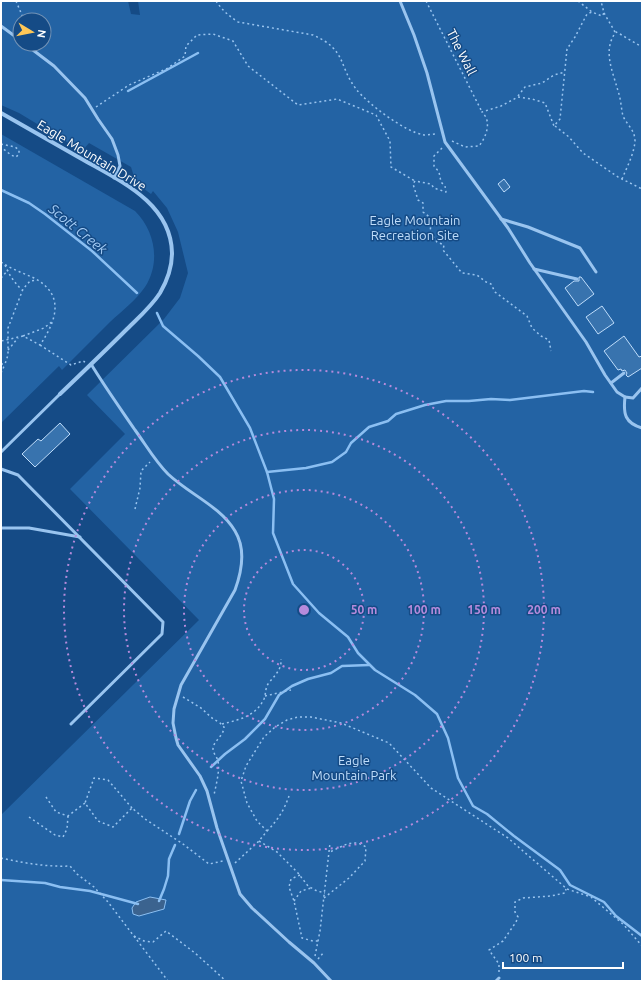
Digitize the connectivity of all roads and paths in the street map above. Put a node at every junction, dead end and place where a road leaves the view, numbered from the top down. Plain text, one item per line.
1 (16, 1) edge
2 (216, 1) edge
3 (400, 1) edge
4 (426, 1) edge
5 (578, 1) edge
6 (600, 1) edge
7 (21, 12) edge
8 (592, 12) junction
9 (604, 13) junction
10 (1, 26) edge
11 (616, 32) junction
12 (12, 34) edge
13 (642, 47) edge
14 (36, 52) edge
15 (565, 72) junction
16 (518, 97) junction
17 (92, 109) junction
18 (482, 112) junction
19 (1, 113) edge
20 (554, 126) junction
21 (442, 133) junction
22 (444, 142) junction
23 (1, 146) edge
24 (114, 178) junction
25 (622, 179) junction
26 (415, 181) junction
27 (642, 189) edge
28 (501, 219) junction
29 (1, 262) edge
30 (6, 265) junction
31 (534, 269) junction
32 (8, 270) junction
33 (596, 272) dead end
34 (1, 278) edge
35 (577, 279) dead end
36 (37, 280) junction
37 (22, 290) junction
38 (54, 319) junction
39 (23, 336) junction
40 (20, 337) junction
41 (8, 340) junction
42 (1, 341) edge
43 (40, 345) junction
44 (8, 350) junction
45 (551, 351) dead end
46 (1, 364) edge
47 (5, 364) junction
48 (91, 364) junction
49 (1, 373) edge
50 (624, 373) dead end
51 (611, 383) junction
52 (642, 388) edge
53 (60, 394) joint
54 (625, 398) junction
55 (642, 428) edge
56 (1, 452) edge
57 (154, 458) junction
58 (1, 469) edge
59 (135, 509) dead end
60 (1, 528) edge
61 (80, 537) junction
62 (281, 659) dead end
63 (291, 690) dead end
64 (177, 695) junction
65 (265, 696) junction
66 (71, 724) dead end
67 (222, 724) junction
68 (289, 796) dead end
69 (46, 797) dead end
70 (214, 799) dead end
71 (85, 803) junction
72 (132, 808) junction
73 (68, 816) junction
74 (29, 817) dead end
75 (267, 830) junction
76 (259, 841) junction
77 (330, 843) dead end
78 (330, 852) junction
79 (1, 858) edge
80 (228, 860) junction
81 (231, 867) junction
82 (300, 875) junction
83 (312, 888) junction
84 (567, 889) junction
85 (325, 893) junction
86 (324, 898) junction
87 (294, 901) junction
88 (132, 935) junction
89 (318, 941) junction
90 (642, 946) edge
91 (324, 952) dead end
92 (314, 963) junction
93 (498, 979) edge
94 (168, 981) edge
95 (226, 981) edge
96 (331, 981) edge

1 - 7 path
2 - 21 path
3 - 21 lane
4 - 18 path, The Wall
5 - 8 path
6 - 9 path
8 - 9 path
8 - 15 path
9 - 11 path
10 - 12 lane
11 - 13 path
11 - 25 path
14 - 17 lane
15 - 16 path
15 - 20 path
16 - 18 path
16 - 20 path
17 - 24 lane
17 - 26 path
18 - 22 path, The Wall
19 - 24 street, Eagle Mountain Drive
20 - 25 path
21 - 22 lane
22 - 26 path
22 - 28 lane
23 - 23 path
24 - 48 street, Eagle Mountain Drive
25 - 27 path
26 - 45 path
28 - 31 lane
28 - 33 lane
29 - 30 path
30 - 32 path
30 - 36 path
31 - 35 lane
31 - 51 lane
32 - 34 path
32 - 37 path
36 - 37 path
36 - 38 path
37 - 41 path
38 - 39 path
38 - 43 path
39 - 40 path
39 - 43 path
40 - 41 path
40 - 44 path
41 - 42 path
41 - 44 path
43 - 48 path
44 - 47 path
46 - 47 path
47 - 49 path
48 - 53 street, Eagle Mountain Drive
48 - 57 lane
50 - 51 lane
51 - 54 lane
52 - 54 lane
53 - 56 lane
54 - 55 lane
57 - 59 path
57 - 64 lane
58 - 61 lane
60 - 61 lane
61 - 66 lane
62 - 65 path
63 - 65 path
64 - 67 path
64 - 80 lane
65 - 67 path
67 - 70 path
68 - 75 path
69 - 73 path
71 - 72 path
71 - 72 path
71 - 73 path
72 - 80 path
73 - 74 path
75 - 76 path
75 - 84 path
76 - 81 path
76 - 82 path
77 - 78 path
78 - 85 path
78 - 86 path
79 - 88 path
80 - 81 lane
81 - 92 lane
82 - 83 path
82 - 87 path
83 - 85 path
83 - 87 path
84 - 90 path
84 - 93 path
85 - 86 path
86 - 89 path
87 - 89 path
88 - 94 path
88 - 95 path
89 - 92 path
91 - 92 path
92 - 96 lane

